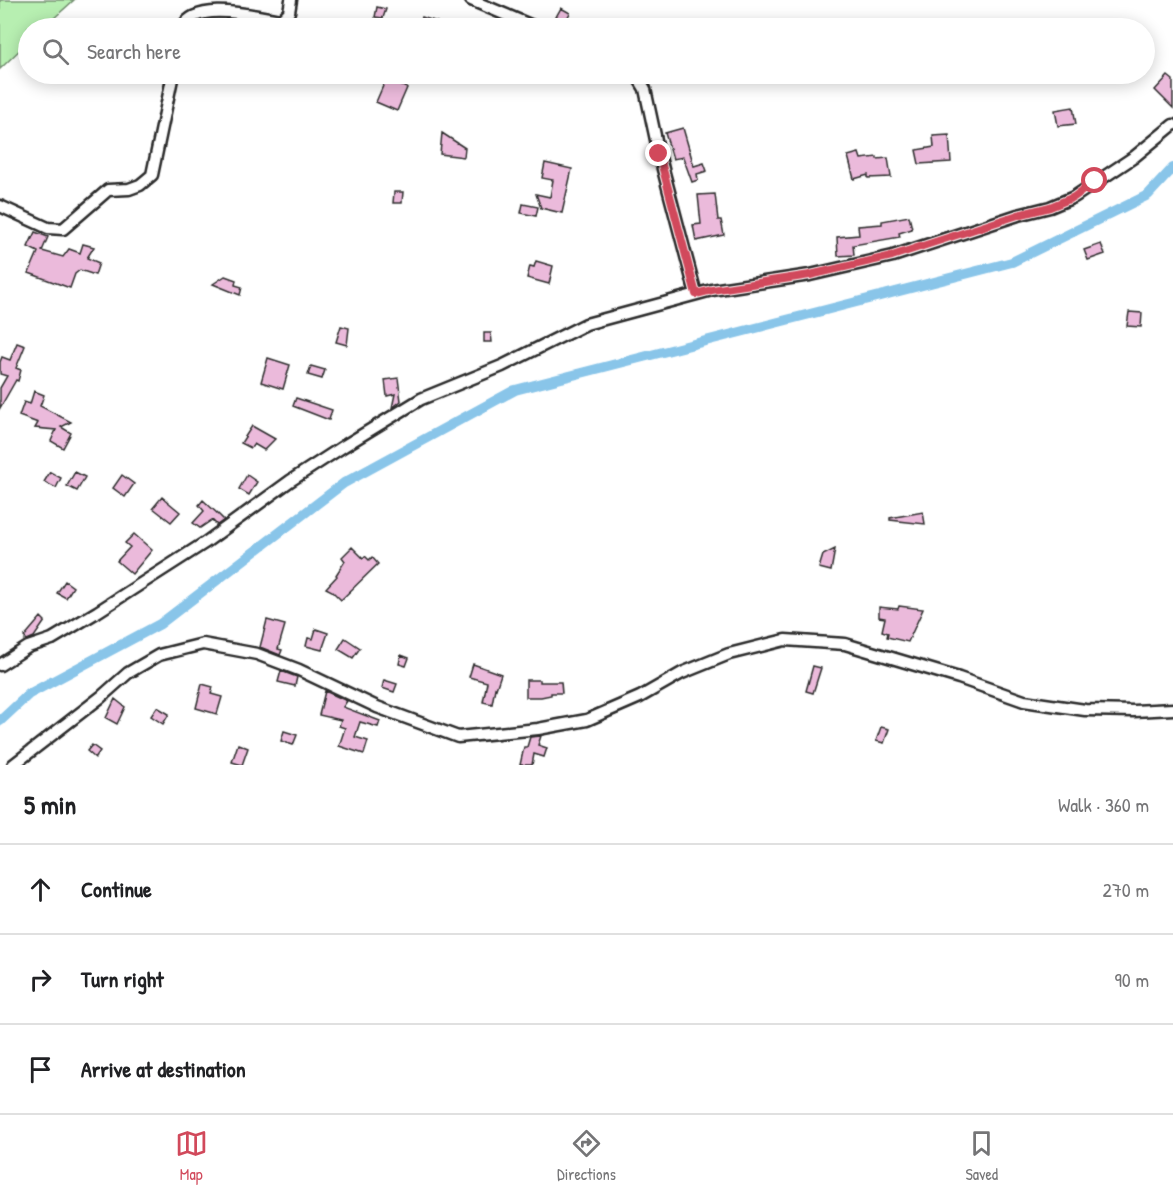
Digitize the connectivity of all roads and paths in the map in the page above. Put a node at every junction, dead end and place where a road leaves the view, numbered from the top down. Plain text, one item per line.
1 (291, 0) edge
2 (471, 0) edge
3 (191, 18) edge
4 (270, 18) edge
5 (283, 18) edge
6 (513, 18) edge
7 (171, 84) edge
8 (642, 84) edge
9 (1173, 125) edge
10 (0, 206) edge
11 (696, 294) junction
12 (0, 665) edge
13 (1173, 709) edge
14 (13, 765) edge

1 - 5 street
2 - 6 street
3 - 4 street
7 - 10 street
8 - 11 street
9 - 11 street
11 - 12 street
13 - 14 street

